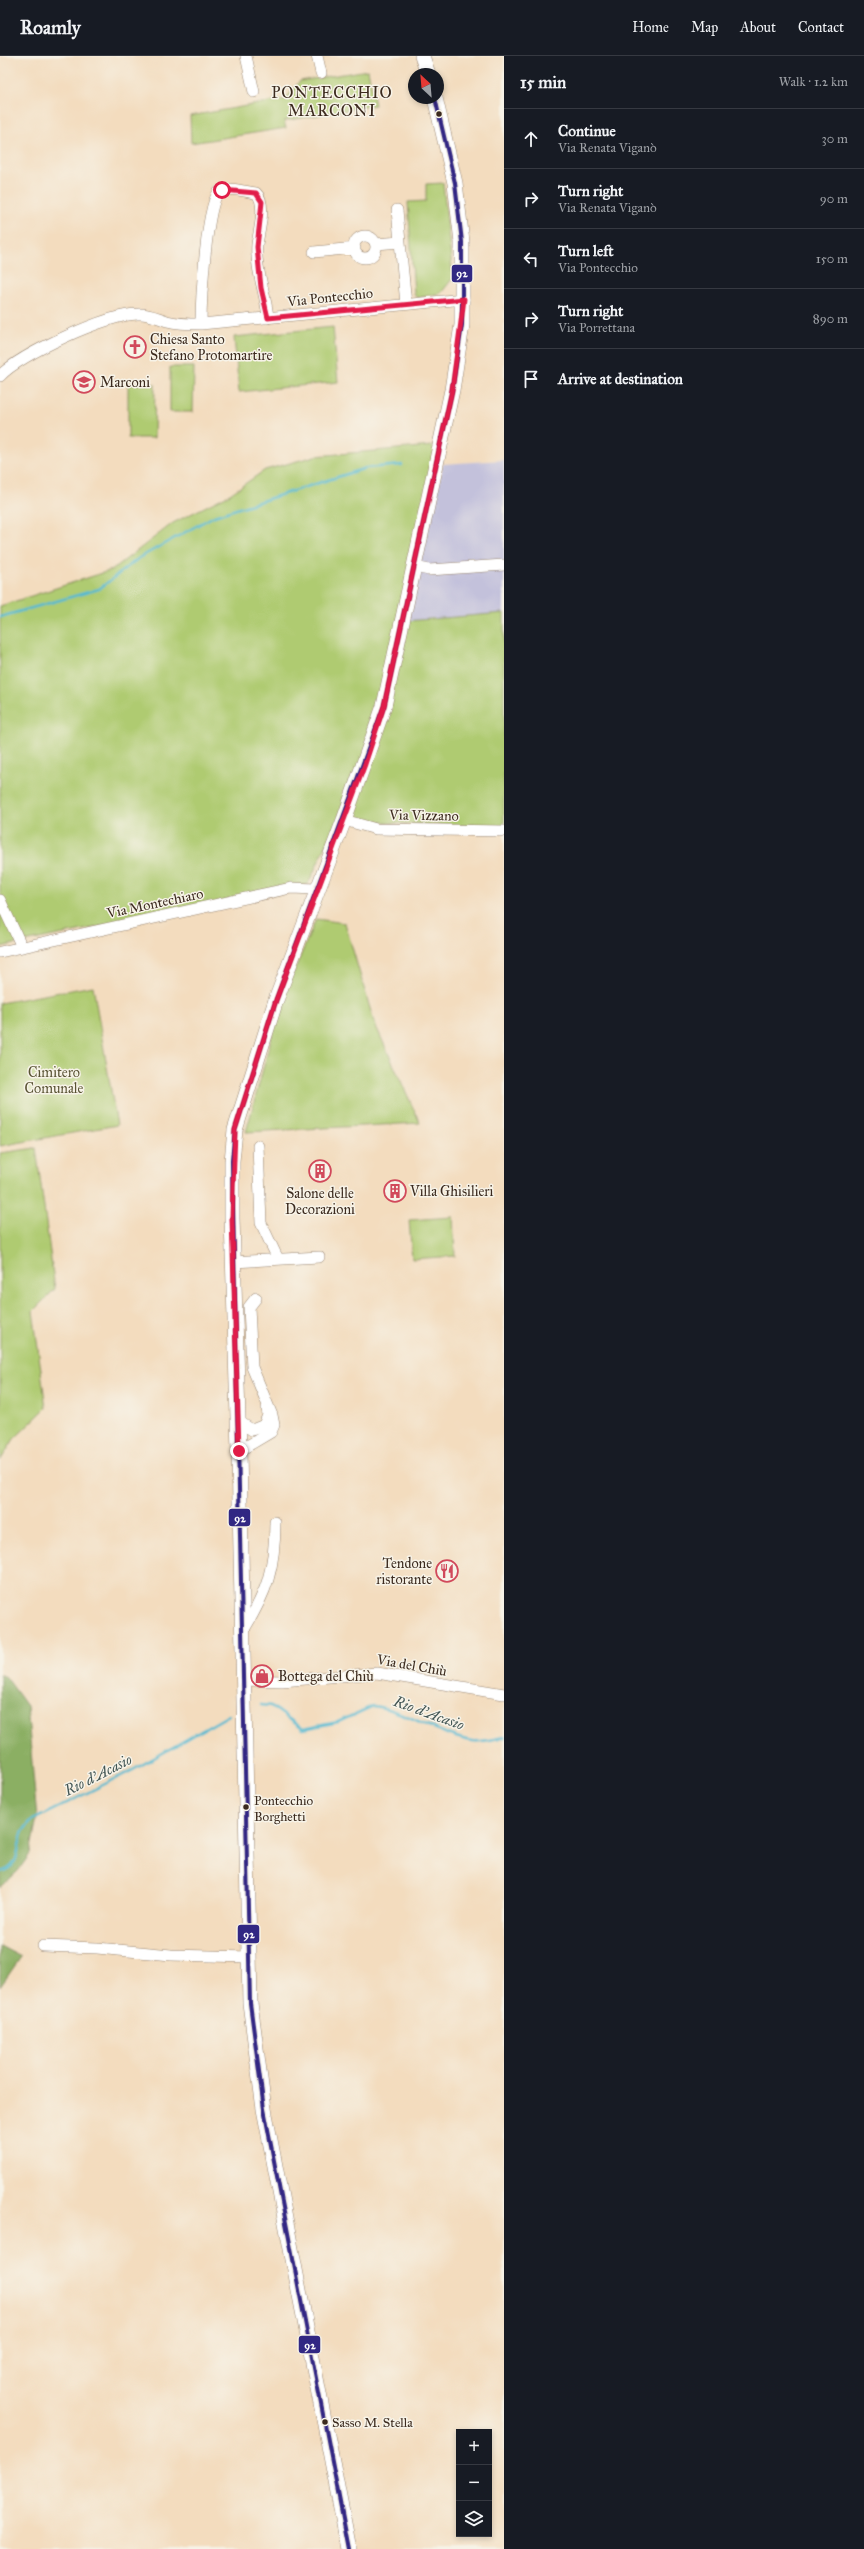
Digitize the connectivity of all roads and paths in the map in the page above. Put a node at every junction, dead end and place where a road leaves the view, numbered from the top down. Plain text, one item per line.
1 (246, 56) edge
2 (317, 56) edge
3 (422, 56) edge
4 (426, 68) edge
5 (321, 73) dead end
6 (254, 92) dead end
7 (436, 104) edge
8 (397, 210) dead end
9 (400, 242) junction
10 (314, 252) dead end
11 (464, 299) junction
12 (406, 304) junction
13 (268, 318) junction
14 (201, 324) junction
15 (0, 376) edge
16 (504, 565) edge
17 (415, 567) junction
18 (344, 820) junction
19 (504, 831) edge
20 (316, 889) junction
21 (0, 900) edge
22 (22, 947) junction
23 (0, 952) edge
24 (258, 1146) dead end
25 (319, 1257) dead end
26 (278, 1259) junction
27 (233, 1262) junction
28 (256, 1298) dead end
29 (266, 1400) junction
30 (243, 1428) junction
31 (239, 1451) junction
32 (275, 1522) dead end
33 (242, 1633) junction
34 (242, 1680) junction
35 (504, 1694) edge
36 (43, 1946) dead end
37 (249, 1957) junction
38 (349, 2549) edge

1 - 6 street
2 - 5 street
3 - 4 main road
7 - 11 main road
8 - 9 street
9 - 10 street
9 - 12 street
11 - 12 street, Via Pontecchio
11 - 17 main road
12 - 13 street, Via Pontecchio
13 - 14 street, Via Pontecchio
13 - 14 street
14 - 15 street, Via Pontecchio
16 - 17 street
17 - 18 main road
18 - 19 street, Via Vizzano
18 - 20 main road
20 - 22 street, Via Montechiaro
20 - 27 main road
21 - 22 street
22 - 23 street, Via Montechiaro
24 - 26 street
25 - 26 street
26 - 27 street
27 - 30 main road
28 - 29 street
29 - 30 street
29 - 31 street
30 - 31 main road
31 - 33 main road
32 - 33 street
33 - 34 main road
34 - 35 street, Via del Chiù
34 - 37 main road
36 - 37 street
37 - 38 main road

